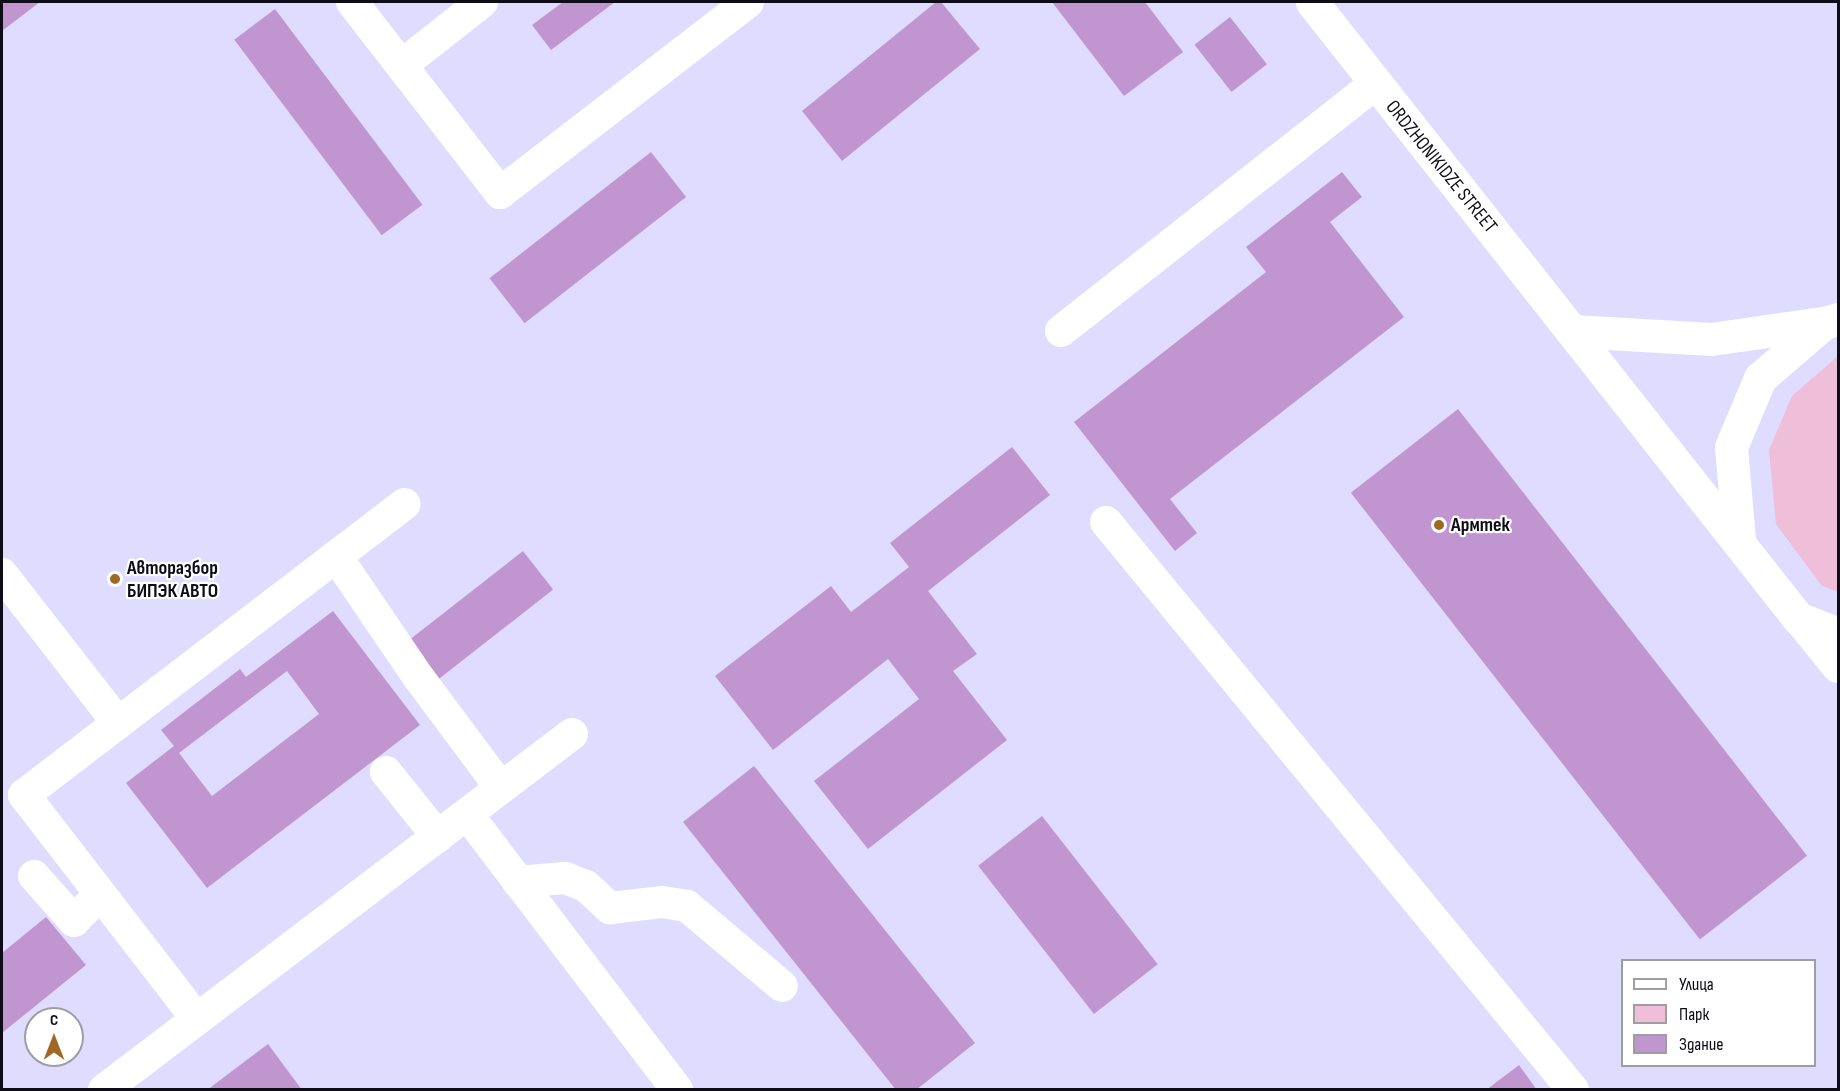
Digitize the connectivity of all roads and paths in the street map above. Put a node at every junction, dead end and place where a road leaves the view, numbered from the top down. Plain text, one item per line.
1 (352, 2) edge
2 (482, 2) edge
3 (748, 2) edge
4 (1312, 2) edge
5 (402, 65) junction
6 (1375, 84) junction
7 (1831, 321) edge
8 (1061, 332) dead end
9 (1573, 332) junction
10 (404, 504) dead end
11 (1106, 522) dead end
12 (1739, 539) junction
13 (336, 556) junction
14 (2, 574) edge
15 (1798, 618) junction
16 (1839, 634) edge
17 (1839, 667) edge
18 (118, 723) junction
19 (572, 734) dead end
20 (386, 772) dead end
21 (501, 788) junction
22 (467, 814) junction
23 (438, 837) junction
24 (34, 876) dead end
25 (518, 882) junction
26 (100, 894) junction
27 (782, 986) dead end
28 (197, 1019) junction
29 (104, 1089) edge
30 (677, 1089) edge
31 (1573, 1089) edge

1 - 5 street
2 - 5 street
3 - 5 street
4 - 6 main road, ORDZHONIKIDZE STREET
6 - 8 street
6 - 9 main road, ORDZHONIKIDZE STREET
7 - 9 main road
7 - 12 main road
9 - 12 main road, ORDZHONIKIDZE STREET
10 - 13 street
11 - 31 street
12 - 15 main road, ORDZHONIKIDZE STREET
13 - 18 street
13 - 21 street
14 - 18 street
15 - 16 main road
15 - 17 street
18 - 26 street
19 - 21 street
20 - 23 street
21 - 22 street
22 - 23 street
22 - 25 street
23 - 28 street
24 - 26 street
25 - 27 street
25 - 30 street
26 - 28 street
28 - 29 street

